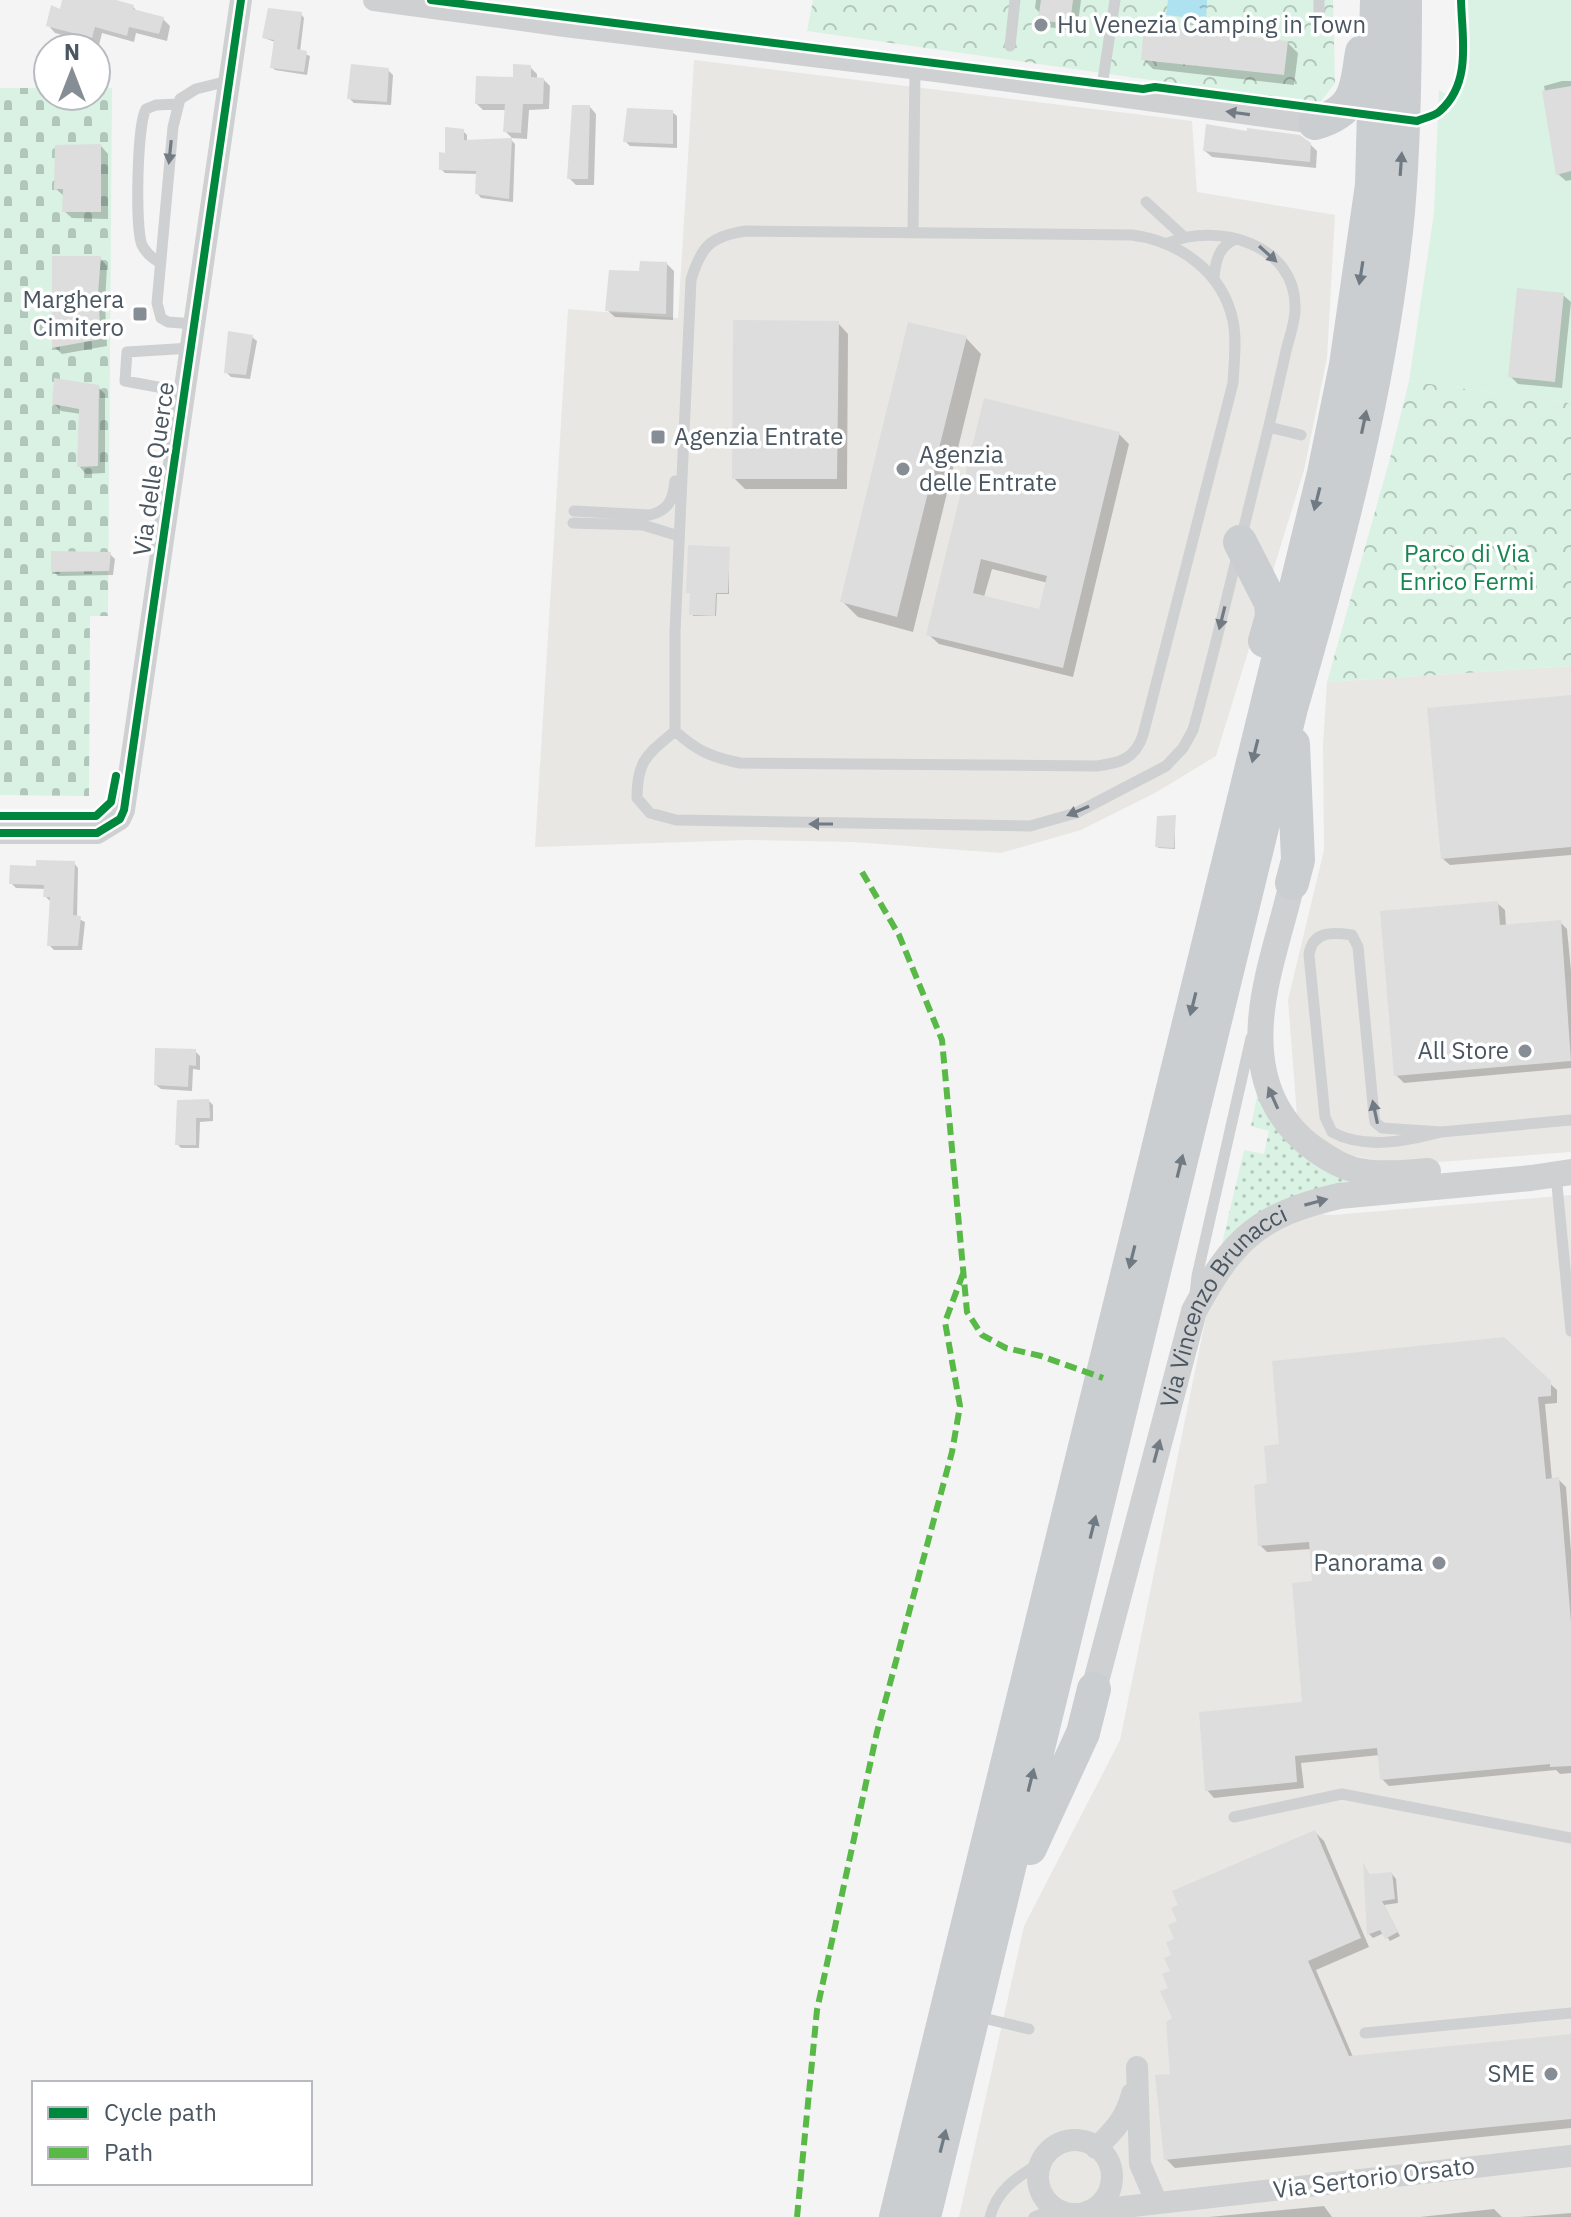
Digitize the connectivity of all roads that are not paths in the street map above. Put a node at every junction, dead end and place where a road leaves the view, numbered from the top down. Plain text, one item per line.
1 (241, 0) edge
2 (374, 0) edge
3 (1015, 0) edge
4 (1115, 0) edge
5 (1319, 0) edge
6 (1366, 0) edge
7 (1377, 0) edge
8 (1405, 0) edge
9 (1319, 18) dead end
10 (1010, 46) dead end
11 (915, 69) junction
12 (228, 81) junction
13 (1101, 93) junction
14 (177, 104) junction
15 (1315, 123) joint
16 (1146, 202) dead end
17 (913, 233) junction
18 (1183, 236) junction
19 (1237, 239) junction
20 (1168, 243) junction
21 (159, 262) junction
22 (1214, 279) junction
23 (195, 324) junction
24 (191, 348) junction
25 (126, 360) junction
26 (111, 363) dead end
27 (125, 381) junction
28 (111, 384) dead end
29 (185, 392) junction
30 (1269, 427) junction
31 (1301, 435) dead end
32 (683, 438) junction
33 (679, 536) junction
34 (1240, 542) junction
35 (1277, 712) junction
36 (675, 731) junction
37 (0, 833) edge
38 (1292, 883) joint
39 (1264, 1000) junction
40 (1571, 1120) edge
41 (1441, 1132) junction
42 (1563, 1168) edge
43 (1194, 1311) junction
44 (1571, 1331) edge
45 (1094, 1689) joint
46 (1234, 1817) dead end
47 (1571, 1838) edge
48 (998, 1917) junction
49 (1571, 2013) edge
50 (974, 2016) junction
51 (1029, 2029) dead end
52 (1365, 2033) dead end
53 (1139, 2134) junction
54 (1096, 2148) junction
55 (1571, 2156) edge
56 (1041, 2162) junction
57 (1111, 2169) junction
58 (1153, 2194) junction
59 (1177, 2201) junction
60 (1089, 2211) junction
61 (1044, 2213) edge
62 (896, 2217) edge
63 (924, 2217) edge
64 (990, 2217) edge

1 - 12 street, Via delle Querce
2 - 11 street
3 - 10 lane
4 - 13 lane
5 - 9 lane
6 - 15 main road
7 -> 35 main road
35 -> 8 main road
11 - 13 street
11 - 17 lane
12 - 14 lane
12 - 23 street, Via delle Querce
15 -> 13 street
14 -> 21 lane
14 - 21 lane
16 - 18 lane
17 - 20 lane
17 - 32 lane
18 - 19 lane
18 - 20 lane
19 - 22 lane
19 -> 30 lane
20 - 22 lane
21 - 23 lane
22 - 36 lane
23 - 24 street, Via delle Querce
24 - 25 lane
24 - 29 street, Via delle Querce
25 - 26 lane
25 - 27 lane
27 - 28 lane
27 - 29 lane
29 - 37 street, Via delle Querce
30 - 31 lane
30 - 34 lane
32 - 33 lane
32 - 33 lane
33 - 36 lane
34 - 35 main road
34 -> 36 lane
35 - 38 main road
48 -> 35 main road
35 -> 62 main road
38 - 39 street
42 -> 39 street
39 - 43 lane
40 - 41 lane
41 -> 41 lane
43 -> 42 street, Via Vincenzo Brunacci
42 - 44 lane
45 -> 43 street, Via Vincenzo Brunacci
45 - 48 main road
46 - 47 lane
48 - 50 main road
49 - 52 lane
50 - 51 lane
63 -> 50 main road
53 - 54 street
53 - 57 street
53 - 58 street
54 - 56 street
54 - 57 street
55 - 59 street, Via Sertorio Orsato
56 - 61 street
56 - 64 lane
57 - 58 street
57 - 60 street
58 - 59 street
59 - 60 street, Via Sertorio Orsato
60 - 61 street

